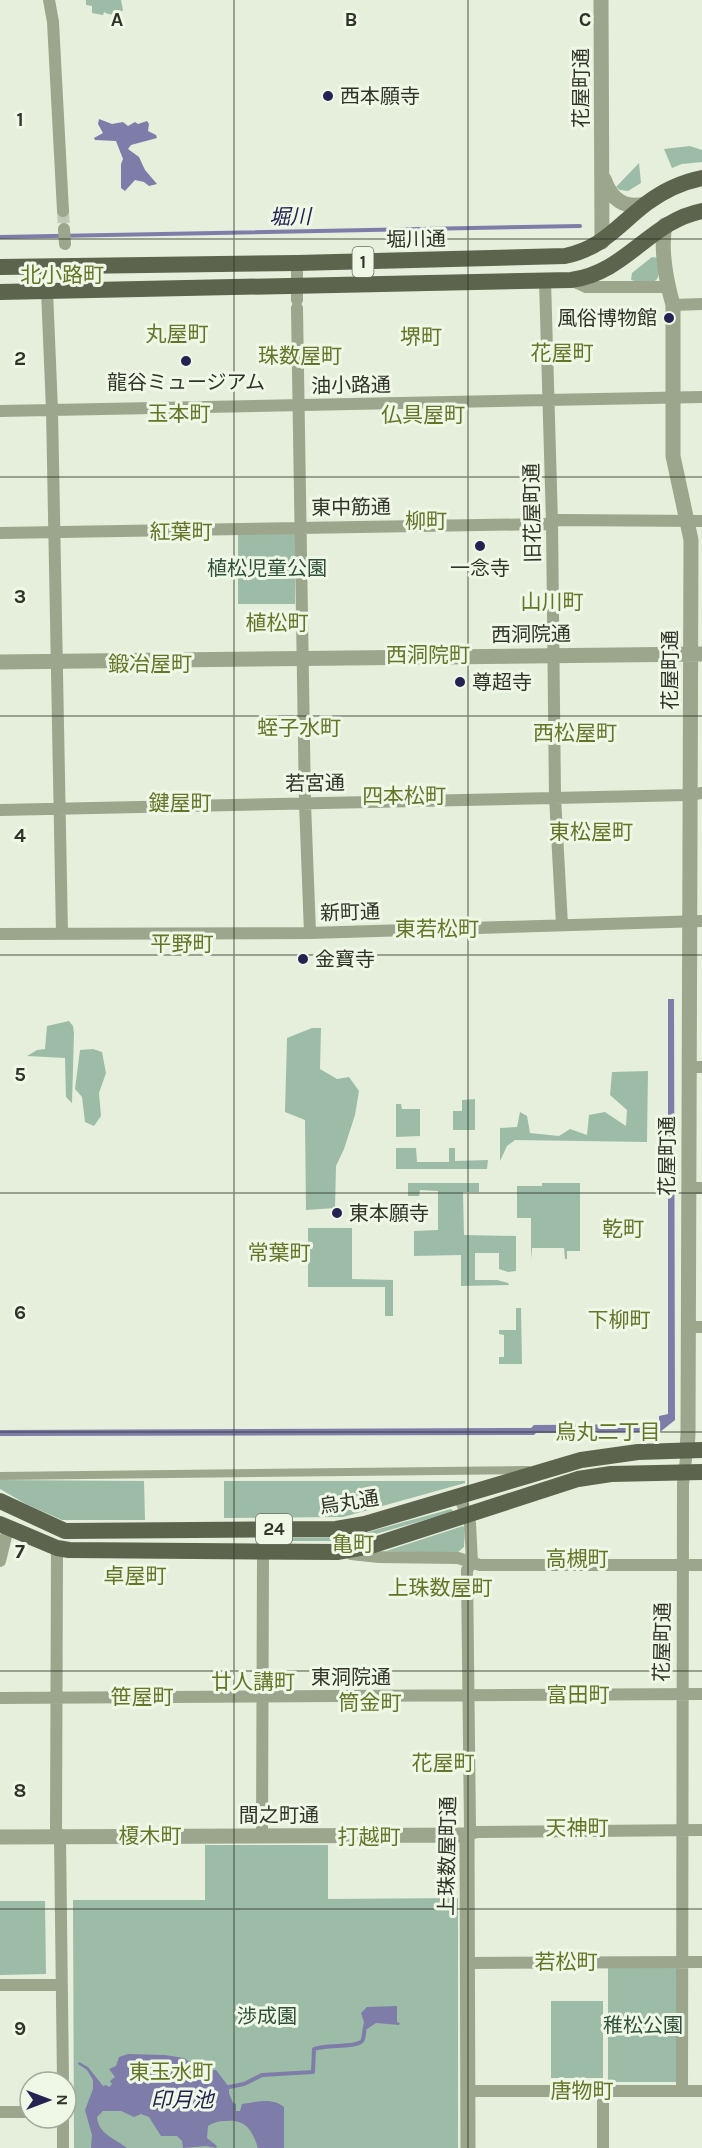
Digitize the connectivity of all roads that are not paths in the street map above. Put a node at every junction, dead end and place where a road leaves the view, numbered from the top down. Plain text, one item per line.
1 (49, 0) edge
2 (601, 0) edge
3 (603, 177) junction
4 (702, 178) edge
5 (645, 204) junction
6 (63, 211) tunnel mouth
7 (702, 211) edge
8 (665, 225) junction
9 (64, 229) tunnel mouth
10 (602, 242) junction
11 (65, 244) dead end
12 (297, 263) junction
13 (0, 267) edge
14 (571, 280) junction
15 (545, 281) junction
16 (668, 287) junction
17 (47, 291) junction
18 (0, 292) edge
19 (297, 298) junction
20 (702, 304) edge
21 (673, 305) junction
22 (702, 397) edge
23 (673, 398) junction
24 (549, 400) junction
25 (300, 406) junction
26 (52, 410) junction
27 (0, 411) edge
28 (552, 522) junction
29 (695, 522) edge
30 (301, 527) junction
31 (55, 532) junction
32 (0, 533) edge
33 (697, 654) edge
34 (552, 655) junction
35 (302, 658) junction
36 (0, 662) edge
37 (56, 662) junction
38 (696, 794) edge
39 (555, 797) junction
40 (305, 803) junction
41 (59, 809) junction
42 (0, 810) edge
43 (695, 922) edge
44 (562, 925) junction
45 (310, 933) junction
46 (0, 934) edge
47 (62, 934) junction
48 (695, 1067) edge
49 (695, 1188) edge
50 (695, 1327) edge
51 (694, 1450) edge
52 (546, 1470) junction
53 (684, 1472) junction
54 (702, 1472) edge
55 (0, 1476) edge
56 (459, 1496) junction
57 (0, 1501) edge
58 (467, 1514) junction
59 (4, 1526) edge
60 (52, 1526) junction
61 (262, 1529) junction
62 (57, 1548) junction
63 (262, 1552) junction
64 (337, 1552) junction
65 (0, 1561) edge
66 (472, 1563) junction
67 (684, 1565) junction
68 (702, 1565) edge
69 (682, 1694) junction
70 (702, 1694) edge
71 (469, 1695) junction
72 (55, 1697) junction
73 (262, 1697) junction
74 (0, 1698) edge
75 (682, 1830) junction
76 (702, 1830) edge
77 (467, 1835) junction
78 (262, 1836) junction
79 (0, 1837) edge
80 (60, 1837) junction
81 (683, 1962) junction
82 (702, 1962) edge
83 (467, 1963) junction
84 (0, 1985) edge
85 (62, 1985) junction
86 (63, 2070) edge
87 (603, 2090) junction
88 (682, 2090) junction
89 (468, 2091) junction
90 (702, 2091) edge
91 (0, 2112) edge
92 (18, 2112) edge
93 (63, 2130) edge
94 (63, 2148) edge
95 (468, 2148) edge
96 (603, 2148) edge

1 - 6 street
2 - 3 street, 花屋町通
3 - 5 street
3 - 10 street, 花屋町通
4 - 5 highway, 堀川通 / 1
5 - 10 highway, 堀川通 / 1
7 - 8 highway, 1
8 - 14 highway, 1
8 - 16 street, 花屋町通
9 - 11 street
10 - 12 highway, 堀川通 / 1
12 - 13 highway, 堀川通 / 1
12 - 19 street
14 - 15 highway, 1
14 - 16 street
15 - 19 highway, 1
15 - 24 street, 旧花屋町通
16 - 21 street, 花屋町通
17 - 18 highway, 1
17 - 19 highway, 1
17 - 26 street
19 - 25 street
20 - 21 street
21 - 23 street, 花屋町通
22 - 23 street, 油小路通
23 - 24 street, 油小路通
23 - 29 street, 花屋町通
24 - 25 street, 油小路通
24 - 28 street, 旧花屋町通
25 - 26 street, 油小路通
25 - 30 street
26 - 27 street, 油小路通
26 - 31 street
28 - 29 street, 東中筋通
28 - 30 street, 東中筋通
28 - 34 street, 旧花屋町通
29 - 33 street, 花屋町通
30 - 31 street, 東中筋通
30 - 35 street
31 - 32 street, 東中筋通
31 - 37 street
33 - 34 street, 西洞院通
33 - 38 street, 花屋町通
34 - 35 street, 西洞院通
34 - 39 street, 旧花屋町通
35 - 37 street, 西洞院通
35 - 40 street
36 - 37 street, 西洞院通
37 - 41 street
38 - 39 street, 若宮通
38 - 43 street, 花屋町通
39 - 40 street, 若宮通
39 - 44 street, 旧花屋町通
40 - 41 street, 若宮通
40 - 45 street
41 - 42 street, 若宮通
41 - 47 street
43 - 44 street, 新町通
43 - 48 street, 花屋町通
44 - 45 street, 新町通
45 - 47 street, 新町通
46 - 47 street, 新町通
48 - 49 street, 花屋町通
49 - 50 street, 花屋町通
50 - 51 street, 花屋町通
51 - 52 highway, 烏丸通 / 24
51 - 53 street, 花屋町通
52 - 55 street
52 - 56 highway, 烏丸通 / 24
53 - 54 highway, 24
53 - 58 highway, 24
53 - 67 street, 花屋町通
56 - 58 street, 上珠数屋町通
56 - 61 highway, 烏丸通 / 24
57 - 60 highway, 烏丸通 / 24
58 - 64 highway, 24
58 - 66 street, 上珠数屋町通
59 - 62 highway, 24
59 - 65 street
60 - 61 highway, 烏丸通 / 24
60 - 62 highway
61 - 63 highway
62 - 63 highway, 24
62 - 72 street
63 - 64 highway, 24
63 - 73 street
64 - 66 street
66 - 67 street
66 - 71 street, 上珠数屋町通
67 - 68 street
67 - 69 street, 花屋町通
69 - 70 street, 東洞院通
69 - 71 street, 東洞院通
69 - 75 street, 花屋町通
71 - 73 street, 東洞院通
71 - 77 street, 上珠数屋町通
72 - 73 street, 東洞院通
72 - 74 street, 東洞院通
72 - 80 street
73 - 78 street
75 - 76 street, 間之町通
75 - 77 street, 間之町通
75 - 81 street, 花屋町通
77 - 78 street, 間之町通
77 - 83 street, 上珠数屋町通
78 - 80 street, 間之町通
79 - 80 street, 間之町通
80 - 85 street
81 - 82 street
81 - 83 street
81 - 88 street, 花屋町通
83 - 89 street, 上珠数屋町通
84 - 85 street
85 - 86 street
87 - 88 street
87 - 89 street
87 - 96 street
88 - 90 street
89 - 95 street, 上珠数屋町通
91 - 92 street
93 - 94 street

